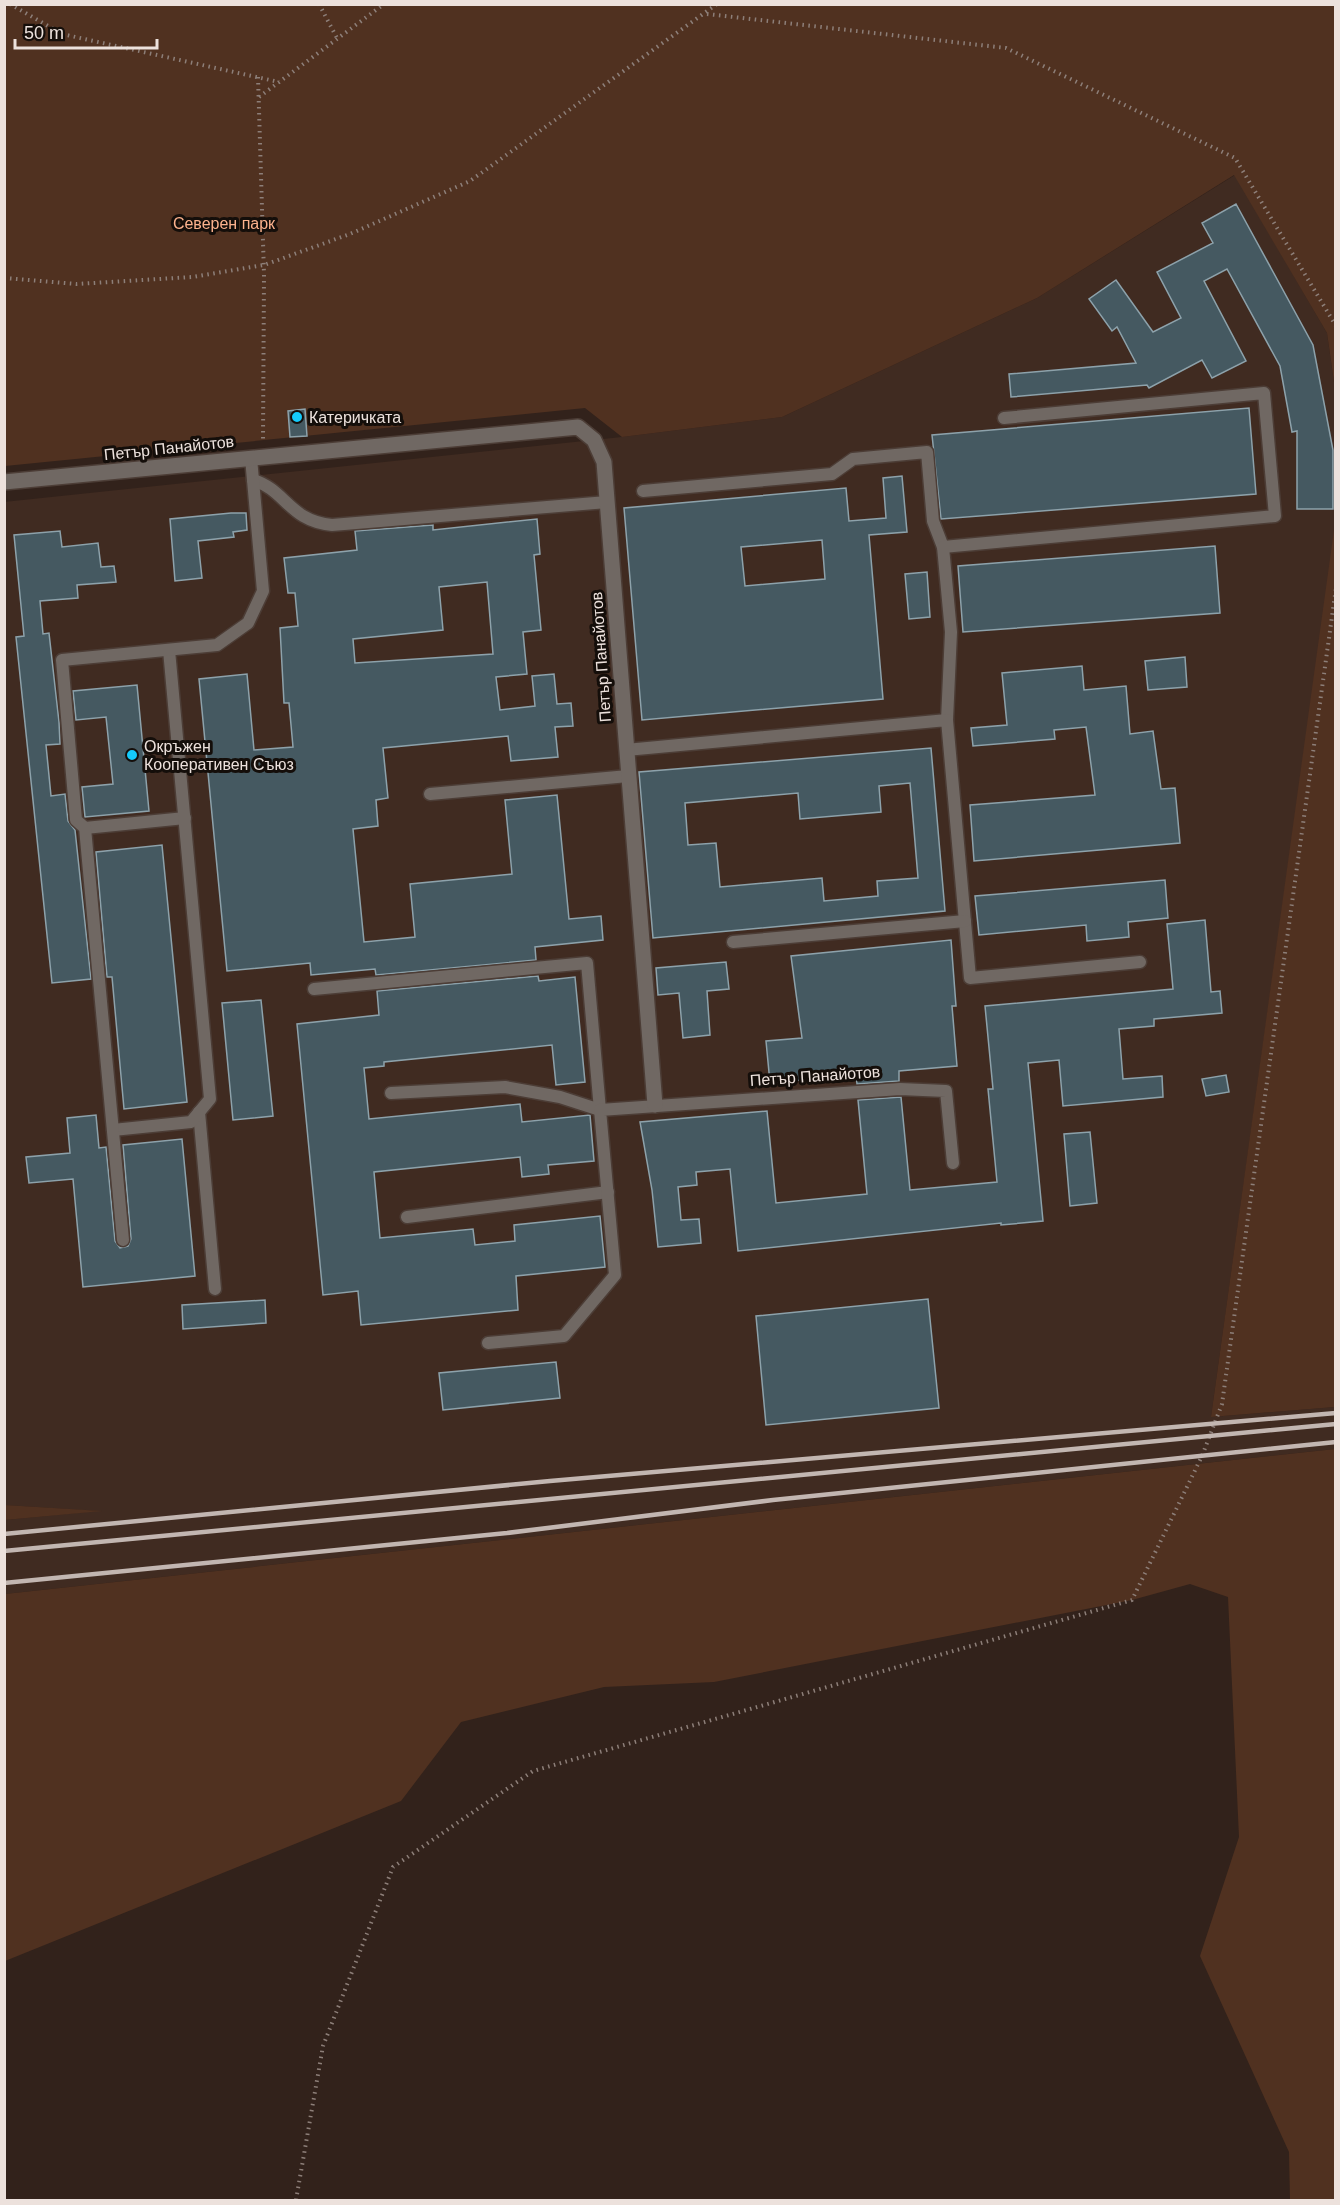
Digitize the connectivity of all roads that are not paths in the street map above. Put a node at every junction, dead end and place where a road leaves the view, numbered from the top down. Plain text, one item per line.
1 (1004, 418) dead end
2 (257, 457) junction
3 (253, 480) junction
4 (4, 482) edge
5 (643, 491) dead end
6 (607, 502) junction
7 (943, 547) junction
8 (170, 650) junction
9 (947, 720) junction
10 (626, 750) junction
11 (628, 776) junction
12 (430, 794) dead end
13 (185, 818) junction
14 (85, 828) junction
15 (965, 921) junction
16 (734, 942) dead end
17 (1140, 962) dead end
18 (314, 989) dead end
19 (391, 1093) dead end
20 (655, 1105) junction
21 (600, 1110) junction
22 (199, 1112) junction
23 (113, 1130) junction
24 (953, 1164) dead end
25 (608, 1192) junction
26 (407, 1218) dead end
27 (123, 1240) dead end
28 (215, 1289) dead end
29 (488, 1343) dead end

1 - 7 lane
2 - 3 lane
2 - 4 street, Петър Панайотов
2 - 6 street, Петър Панайотов
3 - 6 lane
3 - 8 lane
5 - 7 lane
6 - 10 street, Петър Панайотов
7 - 9 lane
8 - 13 lane
8 - 14 lane
9 - 10 lane
9 - 15 lane
10 - 11 street, Петър Панайотов
11 - 12 lane
11 - 20 street, Петър Панайотов
13 - 14 lane
13 - 22 lane
14 - 23 lane
15 - 16 lane
15 - 17 lane
18 - 21 lane
19 - 21 lane
20 - 21 lane
20 - 24 lane, Петър Панайотов
21 - 25 lane
22 - 23 lane
22 - 28 lane
23 - 27 lane
25 - 26 lane
25 - 29 lane

